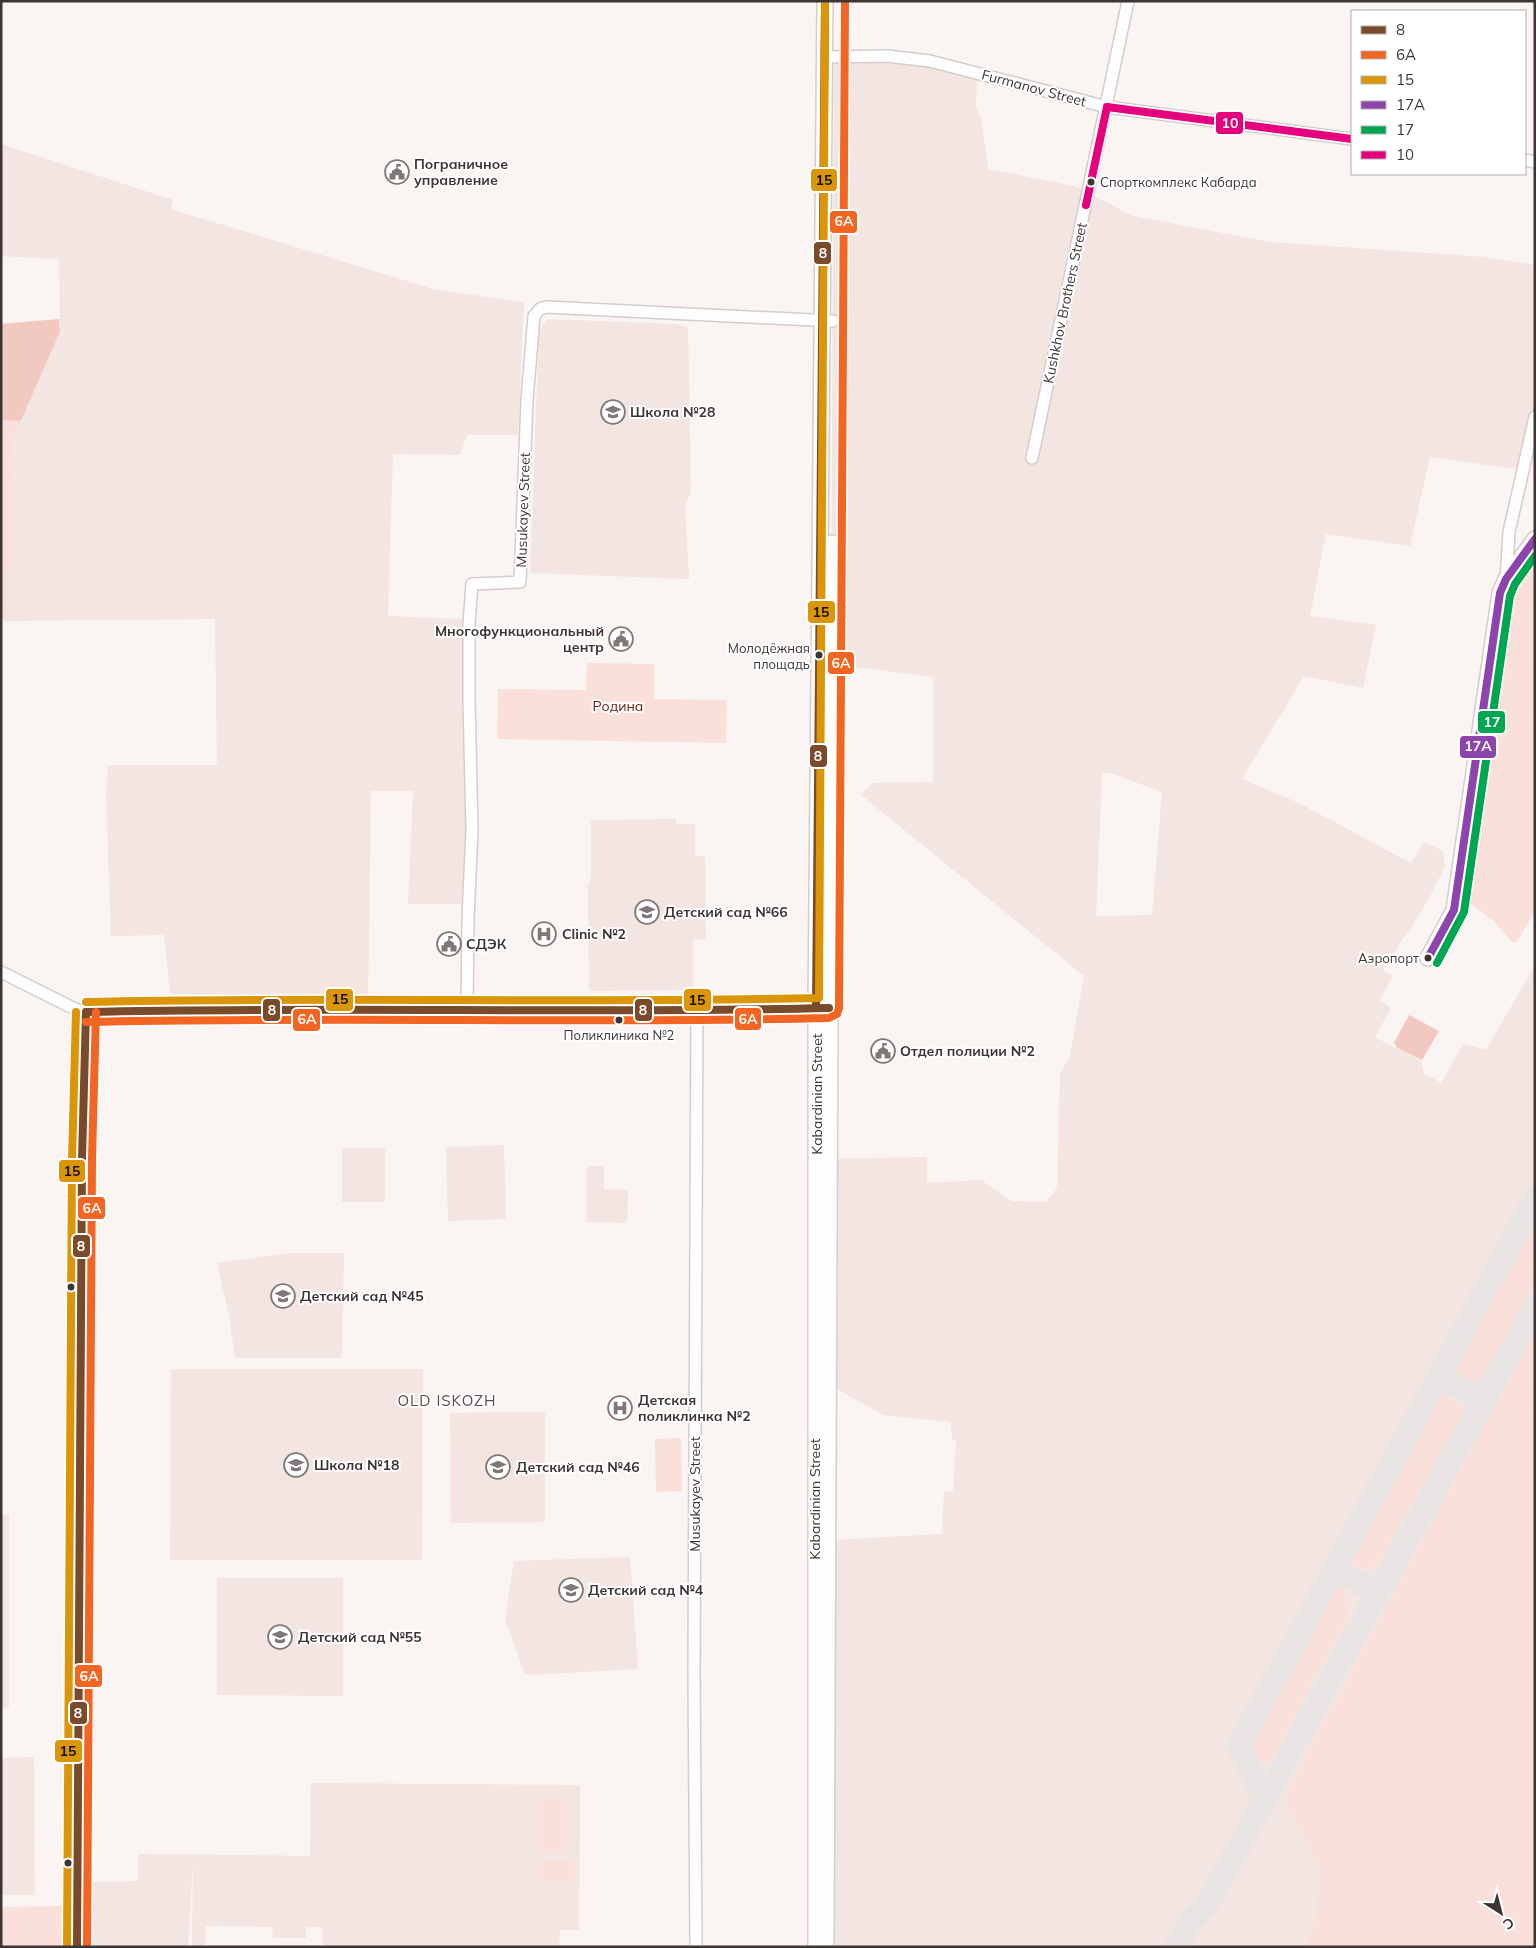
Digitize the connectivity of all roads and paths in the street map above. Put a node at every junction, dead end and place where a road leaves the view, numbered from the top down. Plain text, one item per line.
1 (824, 1) edge
2 (834, 1) edge
3 (1128, 1) edge
4 (830, 57) junction
5 (1107, 107) junction
6 (1351, 139) edge
7 (828, 321) junction
8 (1535, 417) edge
9 (1032, 458) dead end
10 (1535, 539) edge
11 (1506, 579) junction
12 (1428, 958) dead end
13 (1, 972) edge
14 (823, 1008) junction
15 (468, 1009) junction
16 (696, 1011) junction
17 (86, 1012) junction
18 (77, 1947) edge
19 (696, 1947) edge
20 (816, 1947) edge
21 (826, 1947) edge

1 - 4 main road, Kabardinian Street
2 - 4 main road, Kabardinian Street
3 - 5 street, Kushkhov Brothers Street
4 - 5 street, Furmanov Street
4 - 7 main road, Kabardinian Street
5 - 6 street, Furmanov Street
5 - 9 street, Kushkhov Brothers Street
7 - 14 main road, Kabardinian Street
7 - 15 street, Musukayev Street
8 - 11 street
10 - 11 main road
11 - 12 main road
13 - 17 street
14 - 16 street
14 - 20 main road, Kabardinian Street
14 - 21 main road, Kabardinian Street
15 - 16 street
15 - 17 street
16 - 19 street, Musukayev Street
17 - 18 street

